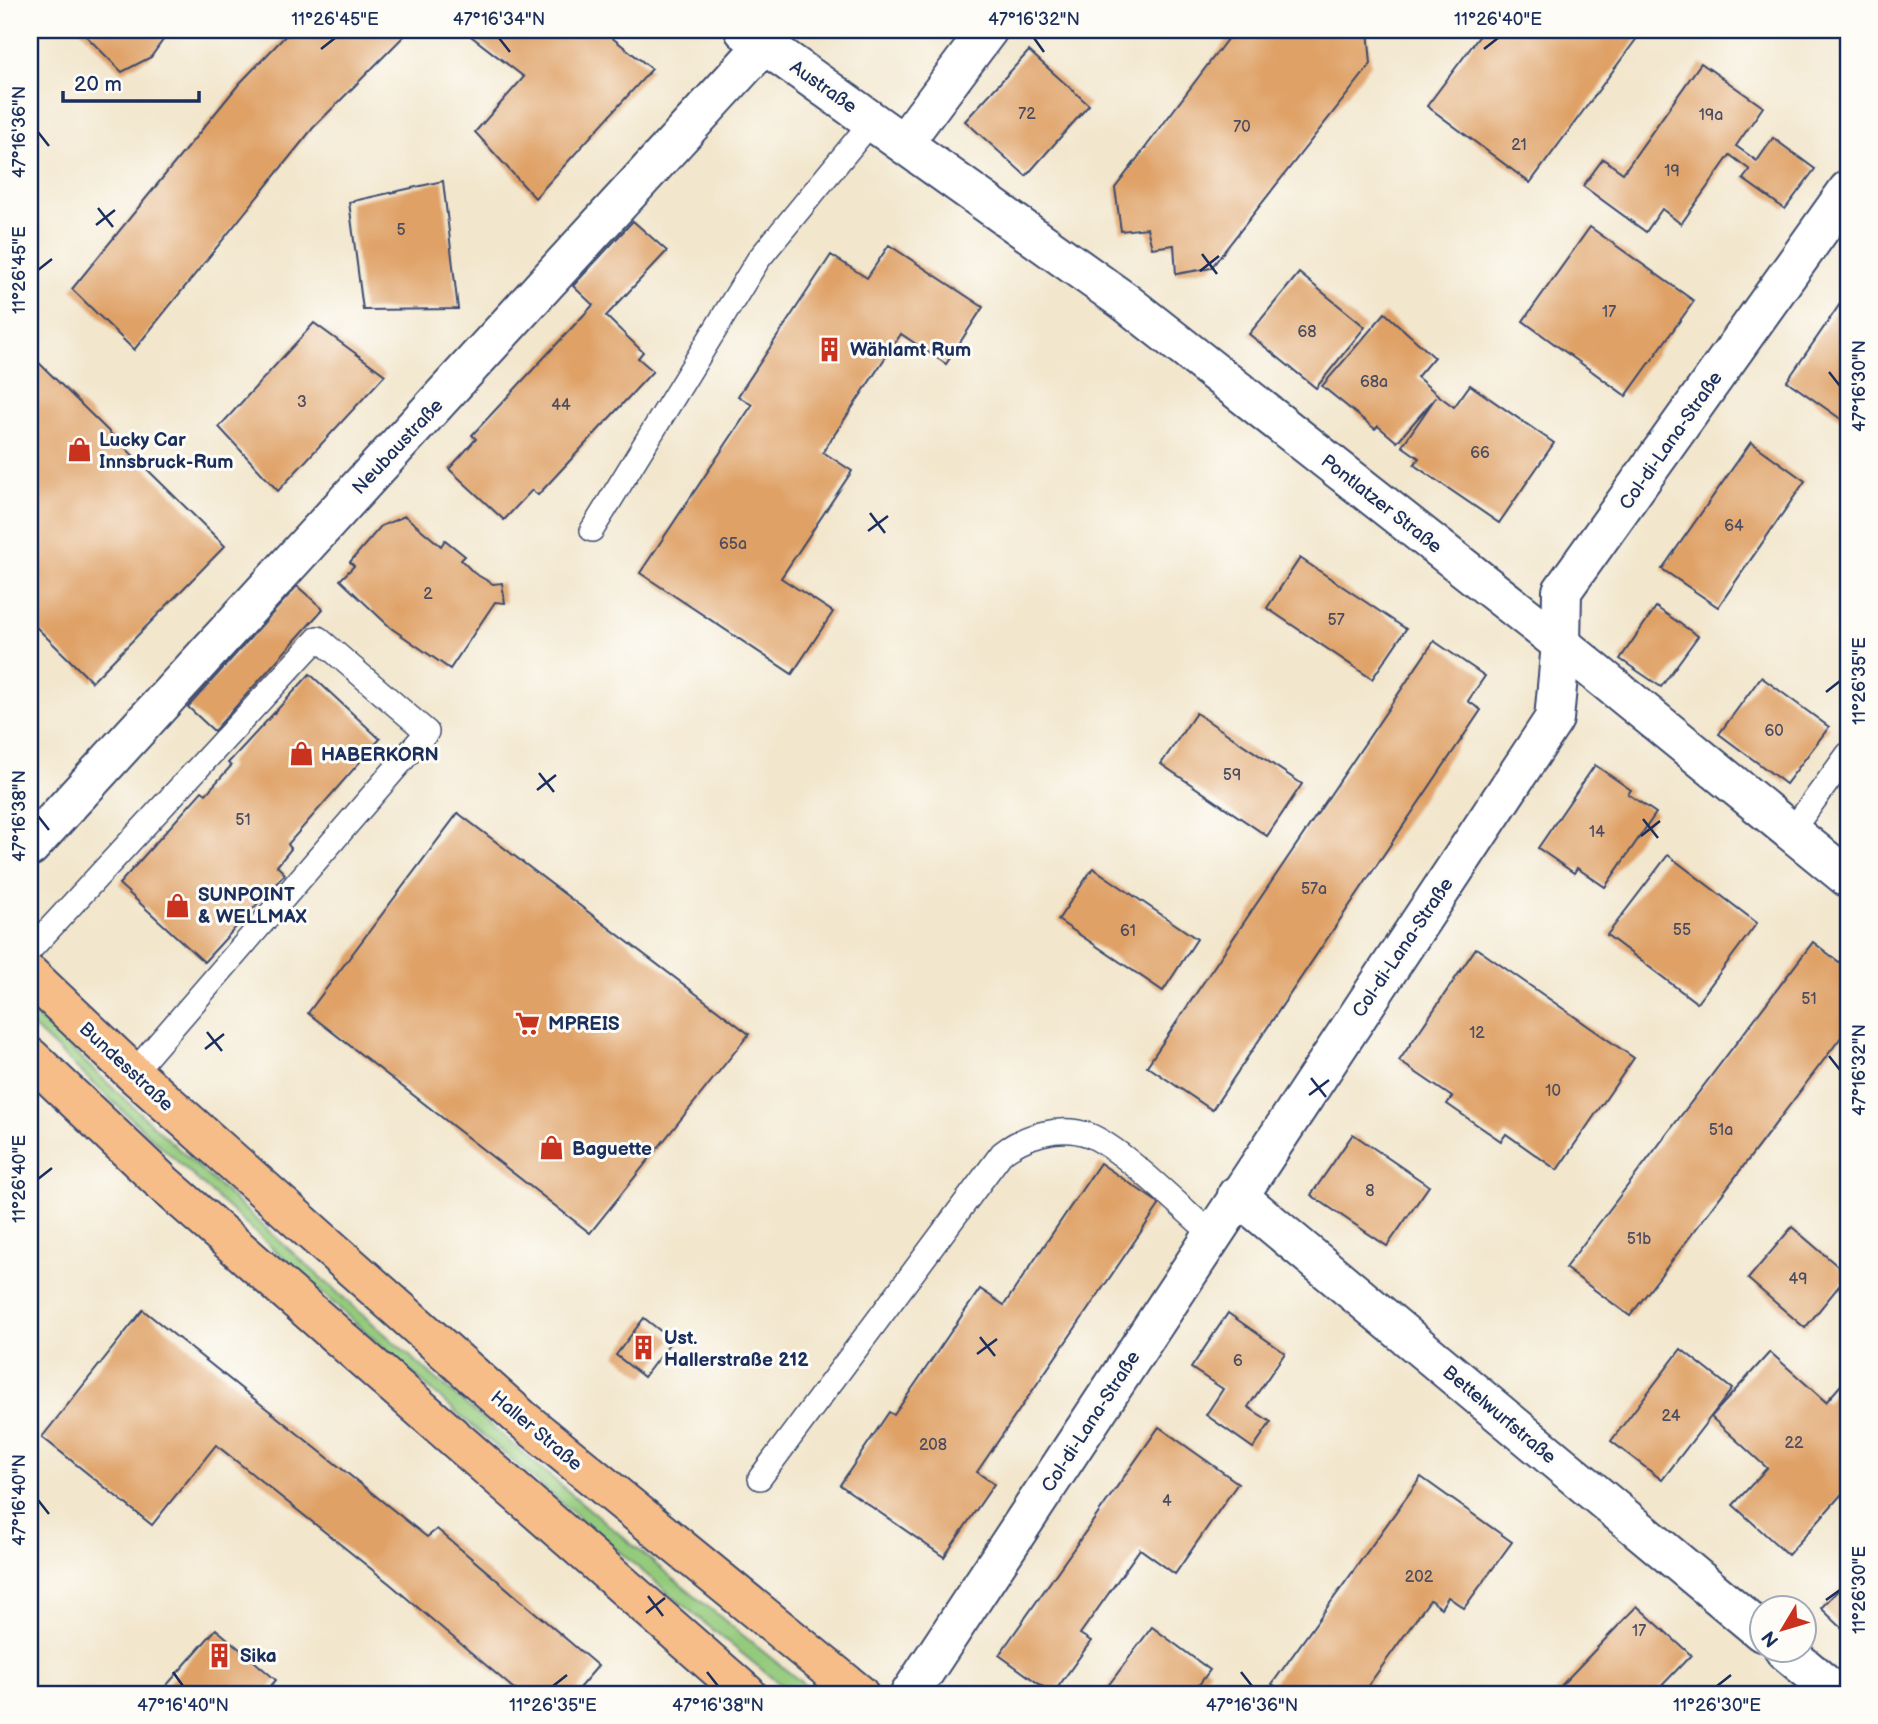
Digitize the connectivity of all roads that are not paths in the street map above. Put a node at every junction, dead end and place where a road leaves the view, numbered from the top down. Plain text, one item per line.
1 (988, 30) edge
2 (754, 37) edge
3 (873, 120) junction
4 (904, 142) junction
5 (1848, 190) edge
6 (592, 530) dead end
7 (1561, 645) junction
8 (1848, 754) edge
9 (1791, 832) junction
10 (30, 847) edge
11 (1848, 878) edge
12 (30, 950) edge
13 (30, 975) edge
14 (30, 1057) edge
15 (134, 1073) junction
16 (225, 1155) joint
17 (1237, 1195) junction
18 (1212, 1234) junction
19 (760, 1478) dead end
20 (1748, 1620) edge
21 (1801, 1664) edge
22 (747, 1694) edge
23 (859, 1694) edge
24 (910, 1694) edge
25 (1837, 1694) edge

1 - 4 street
2 - 3 street, Austraße
2 - 10 street, Neubaustraße
3 - 4 street, Austraße
3 - 6 lane
4 - 7 street, Pontlatzer Straße
5 - 7 street, Col-di-Lana-Straße
7 - 9 street, Pontlatzer Straße
7 - 17 street, Col-di-Lana-Straße
8 - 9 lane
9 - 11 street, Pontlatzer Straße
12 - 15 lane
13 - 15 main road, Bundesstraße
14 - 22 main road
15 - 16 main road, Bundesstraße
16 - 23 main road, Haller Straße
17 - 18 street, Col-di-Lana-Straße
17 - 20 street, Bettelwurfstraße
18 - 19 lane
18 - 24 street, Col-di-Lana-Straße
21 - 25 street

